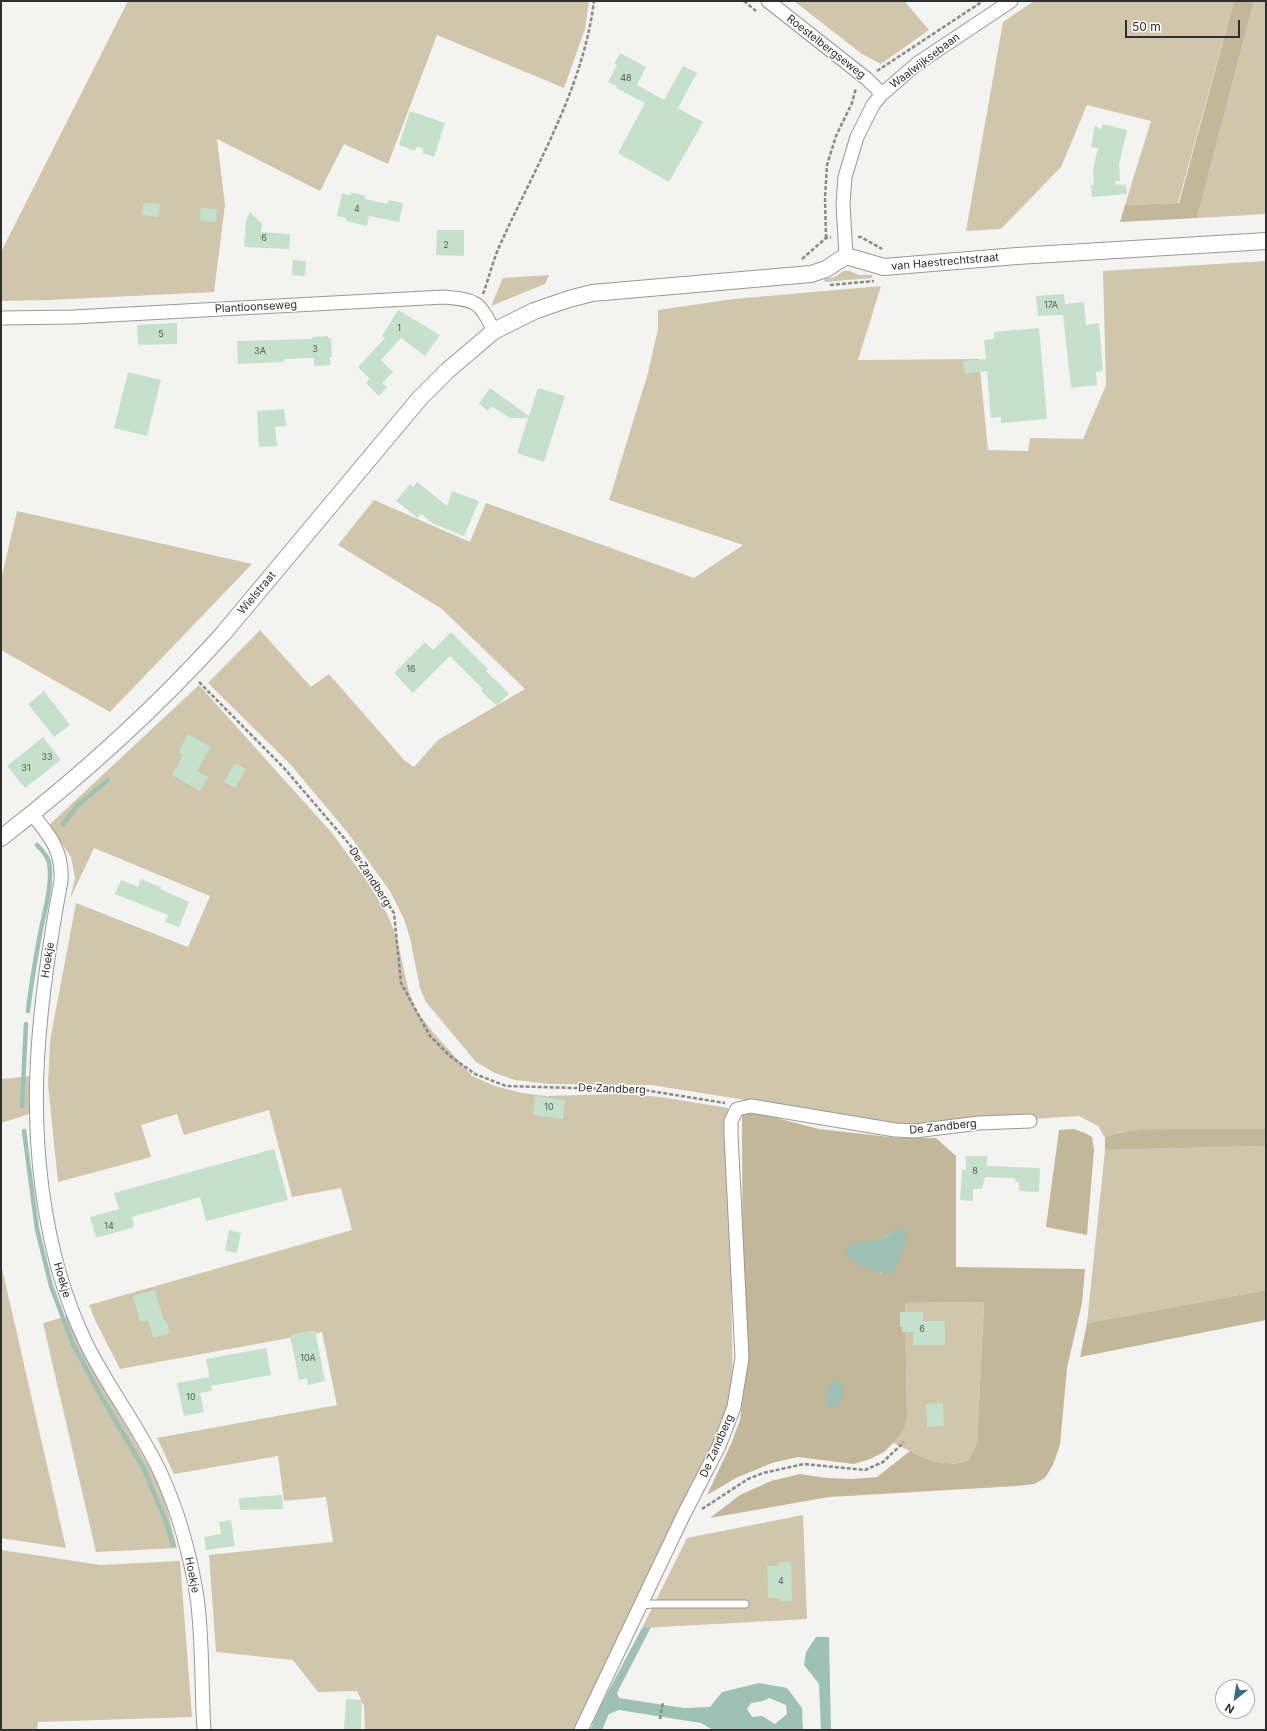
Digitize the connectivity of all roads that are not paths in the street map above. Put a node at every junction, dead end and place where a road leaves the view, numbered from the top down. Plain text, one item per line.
1 (768, 1) edge
2 (1010, 1) edge
3 (882, 94) junction
4 (1266, 241) edge
5 (846, 256) junction
6 (1, 318) edge
7 (494, 331) junction
8 (32, 814) junction
9 (1, 838) edge
10 (1030, 1121) dead end
11 (745, 1604) dead end
12 (641, 1605) junction
13 (204, 1730) edge
14 (581, 1730) edge

1 - 3 street, Roestelbergseweg
2 - 3 street, Waalwijksebaan
3 - 5 street, Waalwijksebaan
4 - 5 street, van Haestrechtstraat
5 - 7 street
6 - 7 street, Plantloonseweg
7 - 8 street, Wielstraat
8 - 9 street, Wielstraat
8 - 13 street, Hoekje
10 - 12 street, De Zandberg
11 - 12 lane
12 - 14 street, De Zandberg

